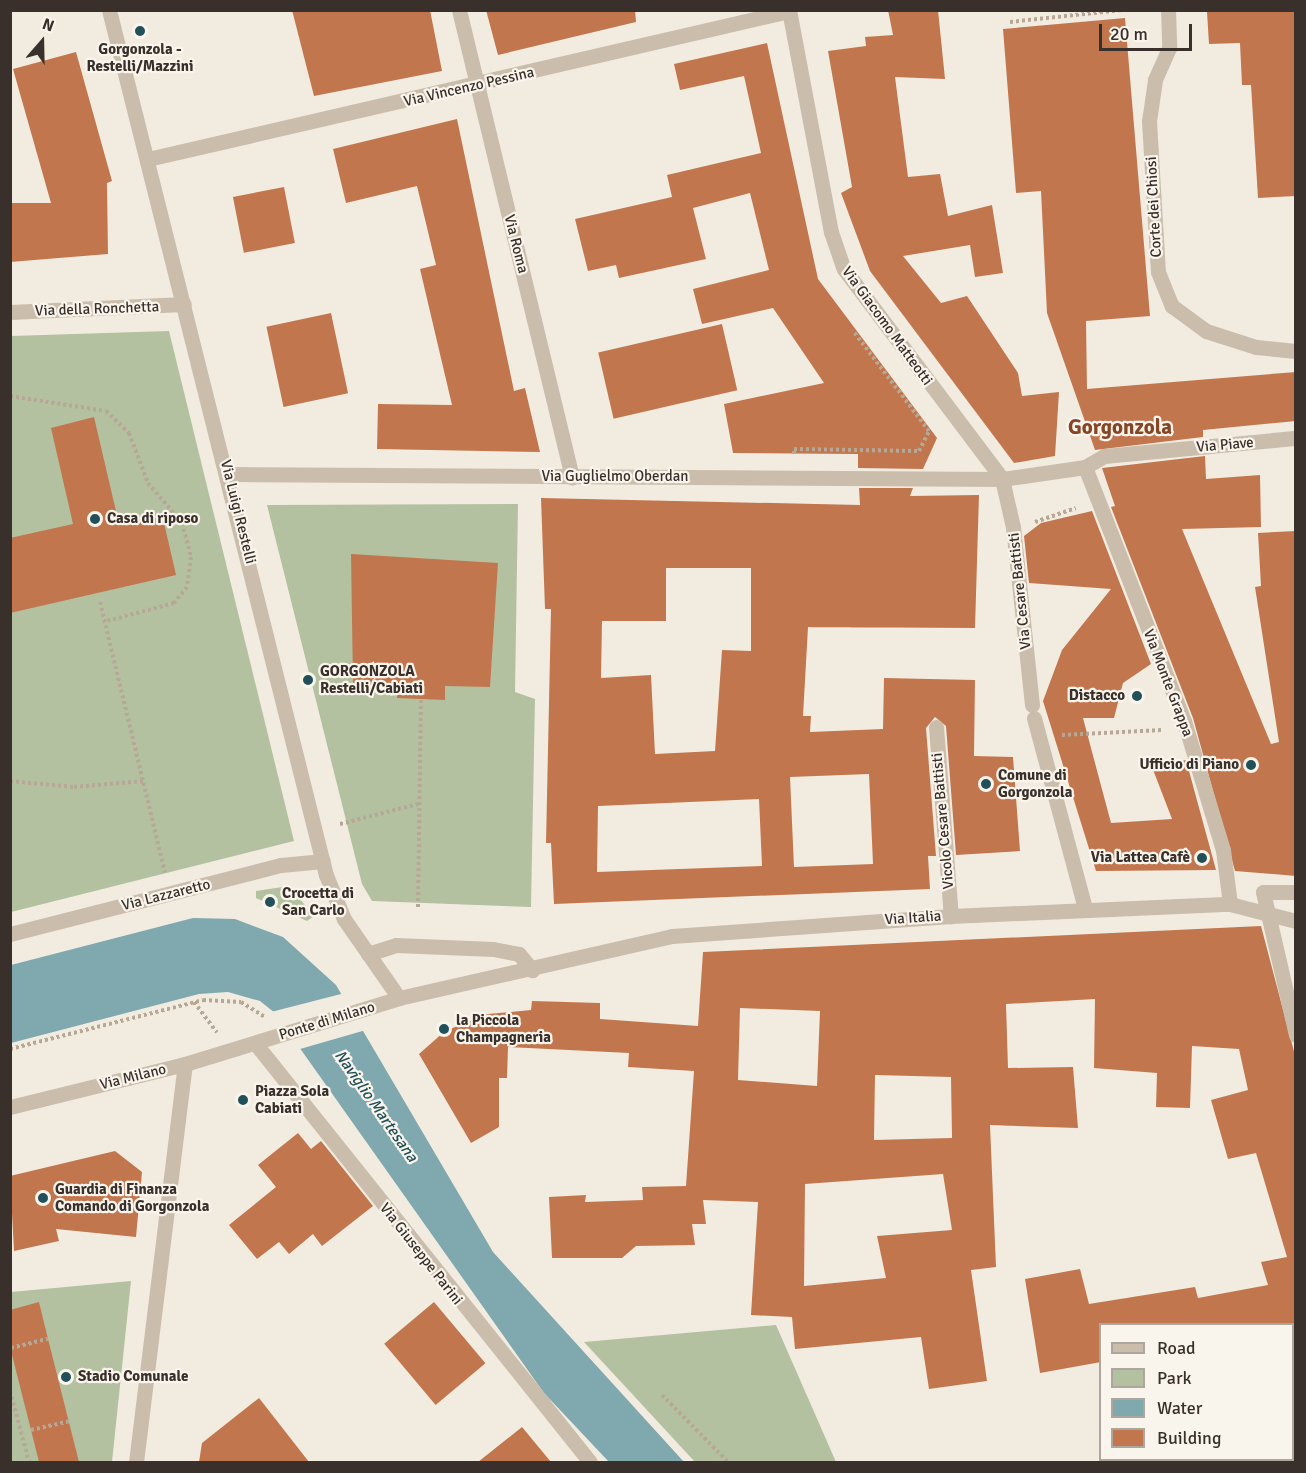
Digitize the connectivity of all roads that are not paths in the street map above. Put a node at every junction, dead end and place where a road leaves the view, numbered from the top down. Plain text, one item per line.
1 (109, 10) edge
2 (459, 10) edge
3 (1168, 10) edge
4 (789, 11) edge
5 (477, 86) junction
6 (148, 159) junction
7 (184, 304) junction
8 (10, 312) edge
9 (1296, 351) edge
10 (1296, 438) edge
11 (1085, 467) junction
12 (228, 474) junction
13 (572, 478) junction
14 (1002, 479) junction
15 (936, 727) dead end
16 (323, 861) junction
17 (1296, 892) edge
18 (1230, 904) junction
19 (1085, 909) junction
20 (1267, 910) junction
21 (951, 916) junction
22 (1294, 925) edge
23 (10, 934) edge
24 (368, 954) junction
25 (532, 970) junction
26 (399, 998) junction
27 (1296, 1035) edge
28 (255, 1043) junction
29 (185, 1064) junction
30 (10, 1107) edge
31 (136, 1462) edge
32 (590, 1462) edge

1 - 6 street, Via Luigi Restelli
2 - 5 street, Via Roma
3 - 9 street, Corte dei Chiosi
4 - 5 street, Via Vincenzo Pessina
4 - 14 street, Via Giacomo Matteotti
5 - 6 street, Via Vincenzo Pessina
5 - 13 street, Via Roma
6 - 7 street, Via Luigi Restelli
7 - 8 street, Via della Ronchetta
7 - 12 street, Via Luigi Restelli
10 - 11 street, Via Piave
11 - 14 street, Via Piave
11 - 18 street, Via Monte Grappa
12 - 13 street, Via Guglielmo Oberdan
12 - 16 street, Via Luigi Restelli
13 - 14 street, Via Guglielmo Oberdan
14 - 19 street, Via Cesare Battisti
15 - 21 street, Vicolo Cesare Battisti
16 - 23 street, Via Lazzaretto
16 - 24 street, Via Luigi Restelli
17 - 20 street
18 - 19 street, Via Italia
18 - 20 street, Via Italia
19 - 21 street, Via Italia
20 - 22 street, Via Italia
20 - 27 street
21 - 25 street, Via Italia
24 - 25 street
24 - 26 street, Via Luigi Restelli
25 - 26 street, Via Italia
26 - 28 street, Ponte di Milano
28 - 29 street, Via Milano
28 - 32 street, Via Giuseppe Parini
29 - 30 street, Via Milano
29 - 31 street

